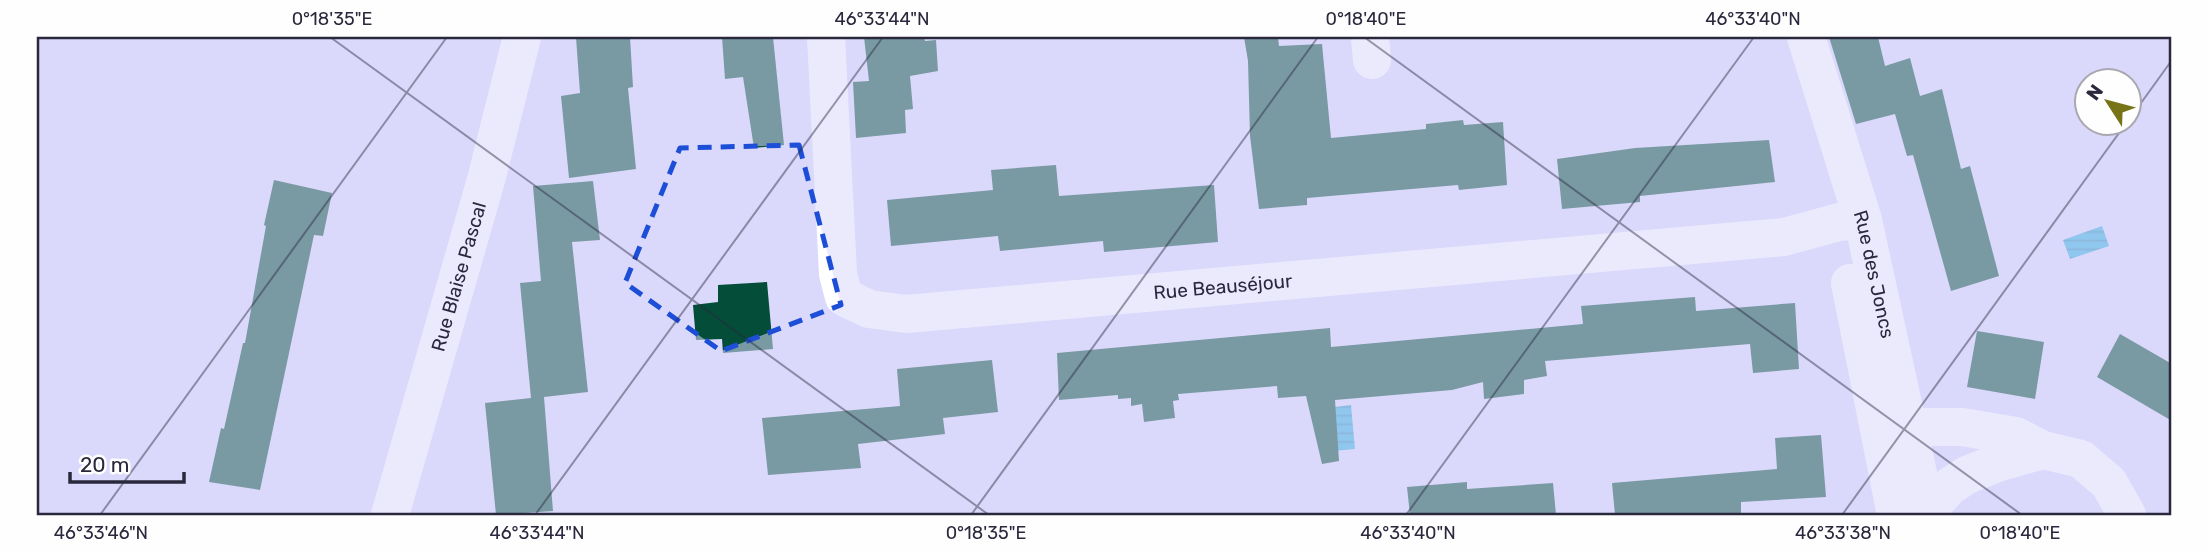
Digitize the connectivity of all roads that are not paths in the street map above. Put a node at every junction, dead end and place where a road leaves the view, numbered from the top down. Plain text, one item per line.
1 (523, 37) edge
2 (826, 37) edge
3 (1805, 37) edge
4 (1851, 221) junction
5 (1896, 434) junction
6 (2043, 450) junction
7 (1914, 514) edge
8 (390, 515) edge
9 (2127, 515) edge

1 - 8 street, Rue Blaise Pascal
2 - 4 street, Rue Beauséjour
3 - 4 street, Rue des Joncs
4 - 5 street, Rue des Joncs
5 - 6 street
5 - 7 street, Rue des Joncs
6 - 7 street
6 - 9 street

